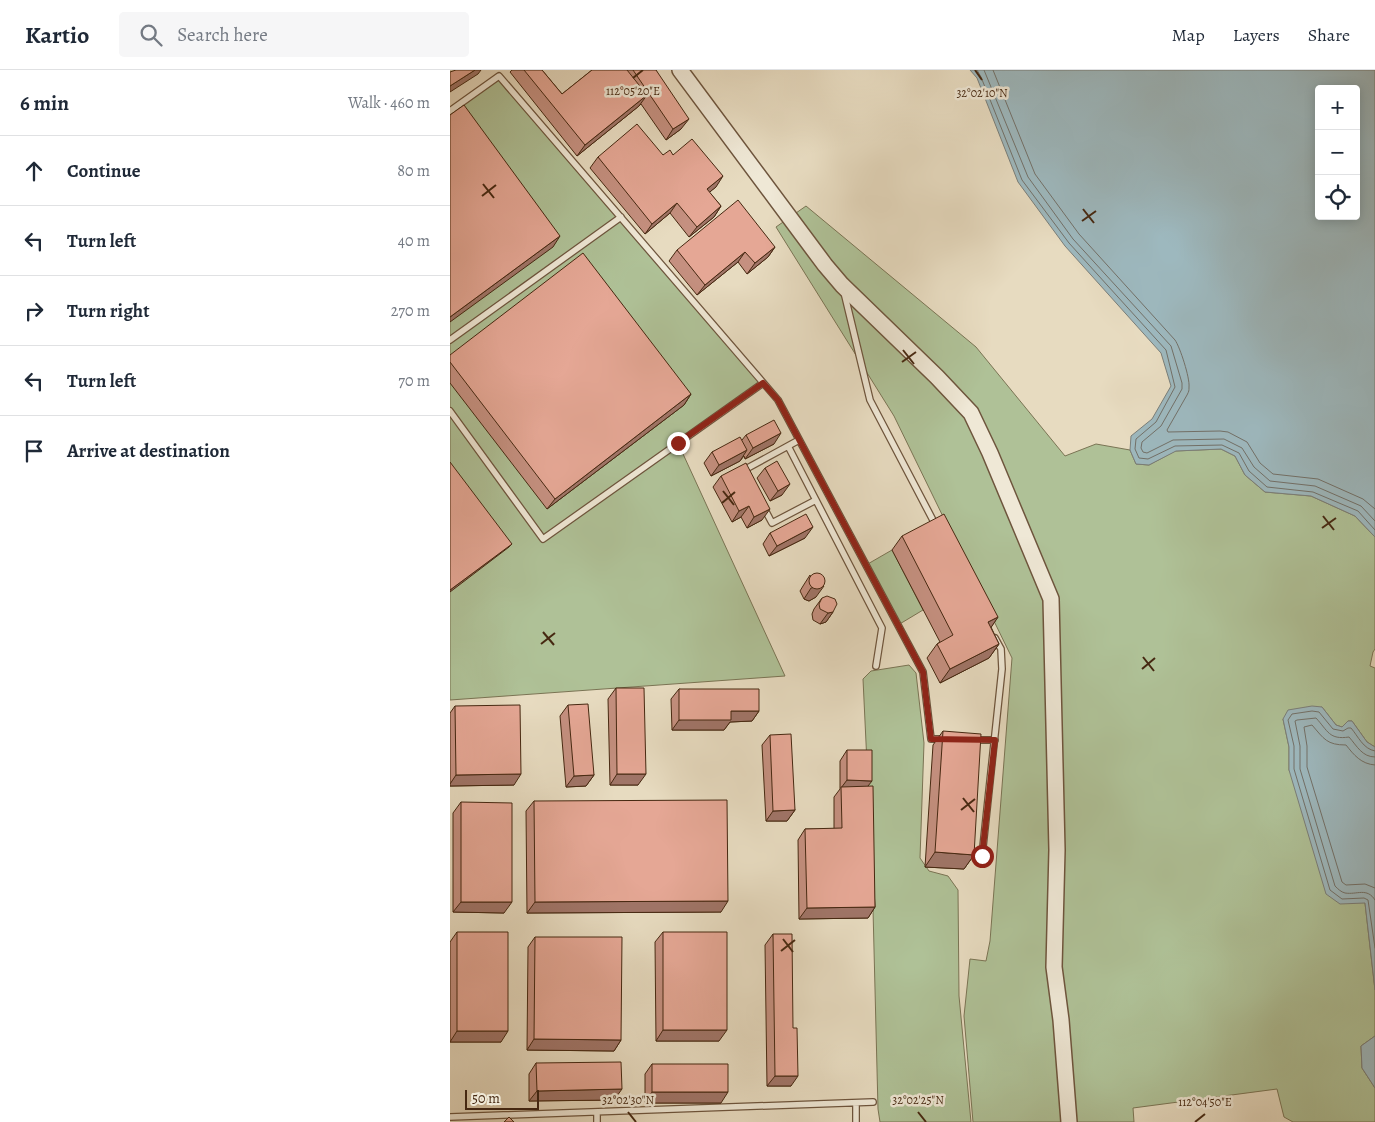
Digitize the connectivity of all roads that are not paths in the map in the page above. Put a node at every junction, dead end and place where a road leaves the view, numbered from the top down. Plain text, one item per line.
1 (680, 70) edge
2 (450, 111) edge
3 (621, 218) junction
4 (842, 285) junction
5 (450, 340) edge
6 (763, 383) junction
7 (450, 411) edge
8 (799, 440) junction
9 (788, 446) junction
10 (748, 479) edge
11 (758, 496) edge
12 (816, 500) junction
13 (938, 529) edge
14 (992, 632) edge
15 (876, 666) dead end
16 (949, 739) edge
17 (967, 740) edge
18 (995, 740) junction
19 (982, 856) dead end
20 (873, 1102) dead end
21 (856, 1103) dead end
22 (596, 1112) junction
23 (482, 1116) junction
24 (450, 1117) edge
25 (488, 1122) edge
26 (597, 1122) edge
27 (856, 1122) edge
28 (1069, 1122) edge

1 - 4 street
2 - 3 lane
3 - 5 lane
3 - 6 lane
4 - 13 lane
4 - 28 street
6 - 7 lane
6 - 8 lane
8 - 9 lane
8 - 16 lane
9 - 10 lane
9 - 12 lane
11 - 12 lane
12 - 15 lane
14 - 18 lane
17 - 18 lane
18 - 19 lane
20 - 22 lane
21 - 27 lane
22 - 23 lane
22 - 26 lane
23 - 24 lane
23 - 25 lane

